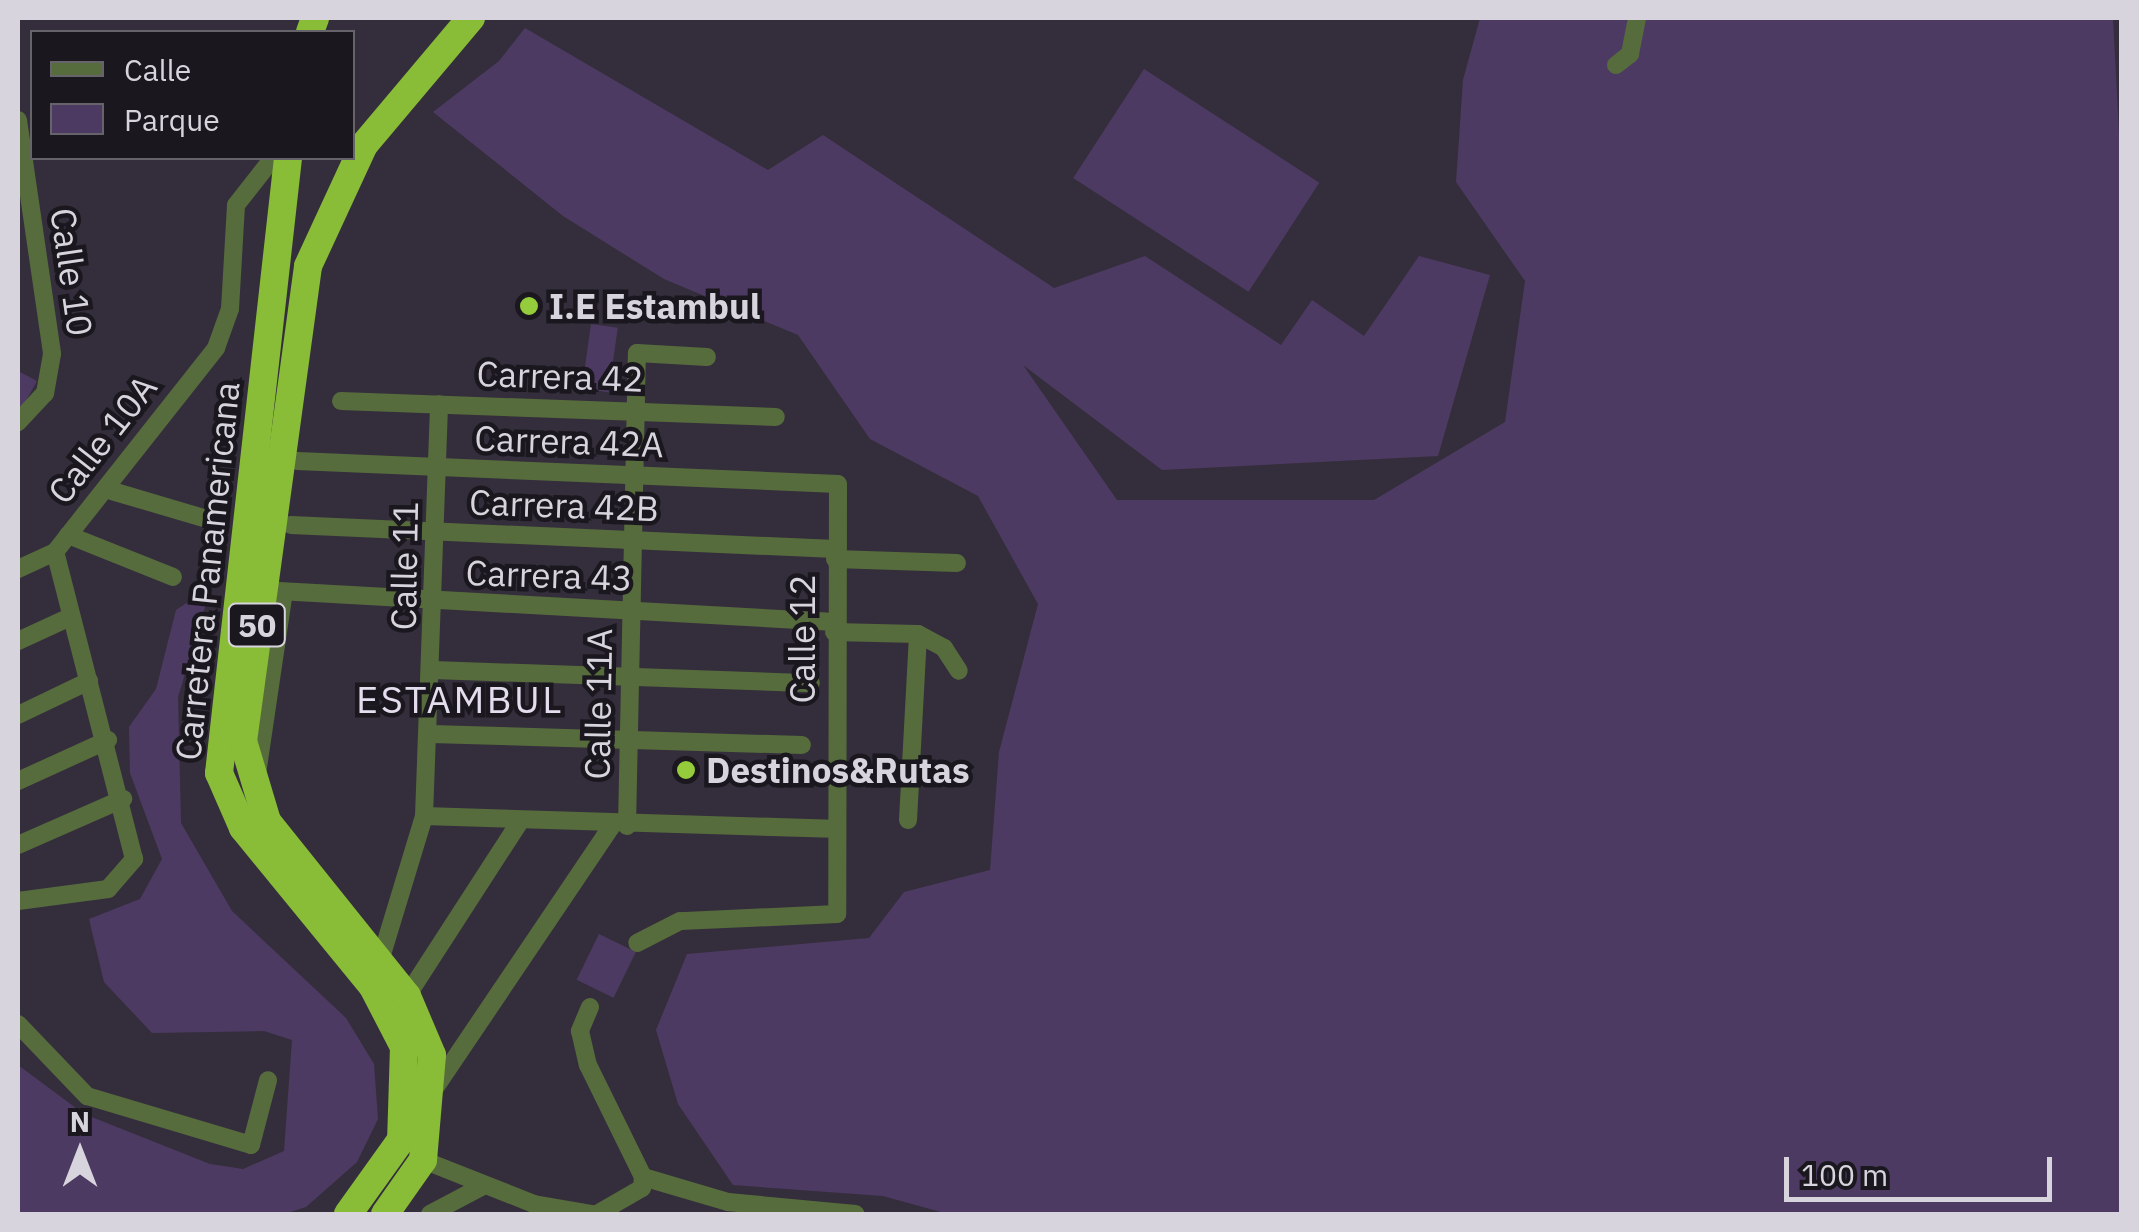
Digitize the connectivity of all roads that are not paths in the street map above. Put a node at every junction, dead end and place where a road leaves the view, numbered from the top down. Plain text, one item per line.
1 (471, 18) edge
2 (1637, 18) edge
3 (1616, 65) dead end
4 (18, 120) edge
5 (271, 160) edge
6 (288, 160) edge
7 (707, 357) dead end
8 (341, 401) dead end
9 (439, 404) junction
10 (635, 410) junction
11 (776, 417) dead end
12 (18, 422) edge
13 (297, 461) dead end
14 (437, 469) junction
15 (632, 476) junction
16 (838, 484) joint
17 (112, 491) junction
18 (203, 518) dead end
19 (291, 525) dead end
20 (439, 532) junction
21 (68, 535) junction
22 (631, 541) junction
23 (55, 552) junction
24 (835, 554) junction
25 (957, 563) dead end
26 (18, 570) edge
27 (173, 578) dead end
28 (273, 591) junction
29 (438, 603) junction
30 (633, 610) junction
31 (68, 618) junction
32 (834, 627) junction
33 (918, 634) junction
34 (18, 641) edge
35 (434, 670) junction
36 (959, 671) dead end
37 (632, 677) junction
38 (90, 680) junction
39 (811, 683) dead end
40 (18, 715) edge
41 (431, 734) junction
42 (108, 740) junction
43 (632, 741) junction
44 (802, 745) dead end
45 (18, 781) edge
46 (124, 799) junction
47 (424, 816) junction
48 (908, 820) dead end
49 (518, 823) junction
50 (620, 826) junction
51 (832, 829) junction
52 (18, 845) edge
53 (18, 901) edge
54 (638, 942) dead end
55 (380, 961) junction
56 (408, 996) junction
57 (590, 1006) dead end
58 (18, 1024) edge
59 (268, 1080) dead end
60 (435, 1088) junction
61 (424, 1160) junction
62 (643, 1177) junction
63 (485, 1184) junction
64 (348, 1214) edge
65 (384, 1214) edge
66 (430, 1214) edge
67 (584, 1214) edge
68 (855, 1214) edge

1 - 28 highway, Carretera Panamericana / 50
2 - 3 street
4 - 12 street, Calle 10
5 - 17 street, Calle 10A
6 - 64 highway, Carretera Panamericana / 50
7 - 10 street, Calle 11A
8 - 9 street, Carrera 42
9 - 10 street, Carrera 42
9 - 14 street, Calle 11
10 - 11 street, Carrera 42
10 - 15 street, Calle 11A
13 - 14 street, Carrera 42A
14 - 15 street, Carrera 42A
14 - 20 street, Calle 11
15 - 16 street, Carrera 42A
15 - 22 street, Calle 11A
16 - 24 street, Calle 12
17 - 18 street
17 - 21 street, Calle 10A
19 - 20 street, Carrera 42B
20 - 22 street, Carrera 42B
20 - 29 street, Calle 11
21 - 23 street, Calle 10A
21 - 27 street
22 - 24 street, Carrera 42B
22 - 30 street, Calle 11A
23 - 26 street
23 - 31 street, Calle 10A
24 - 25 street, Carrera 42B
24 - 32 street, Calle 12
28 - 29 street, Carrera 43
28 - 55 highway, Carretera Panamericana / 50
29 - 30 street, Carrera 43
29 - 35 street, Calle 11
30 - 32 street, Carrera 43
30 - 37 street, Calle 11A
31 - 34 street
31 - 38 street, Calle 10A
32 - 33 street, Carrera 43
32 - 51 street, Calle 12
33 - 36 street
33 - 48 street
35 - 37 street
35 - 41 street, Calle 11
37 - 39 street
37 - 43 street, Calle 11A
38 - 40 street
38 - 42 street, Calle 10A
41 - 43 street
41 - 47 street, Calle 11
42 - 45 street
42 - 46 street, Calle 10A
43 - 44 street
43 - 50 street, Calle 11A
46 - 52 street
46 - 53 street, Calle 10A
47 - 49 street
47 - 55 street, Calle 11
49 - 50 street
49 - 56 street
50 - 51 street
50 - 60 street, Calle 11A
51 - 54 street, Calle 12
55 - 56 highway, Carretera Panamericana / 50
56 - 60 highway, Carretera Panamericana / 50
57 - 62 street
58 - 59 street
60 - 61 highway, Carretera Panamericana / 50
61 - 63 street
61 - 65 highway, Carretera Panamericana / 50
62 - 67 street
62 - 68 street
63 - 66 street
63 - 67 street

